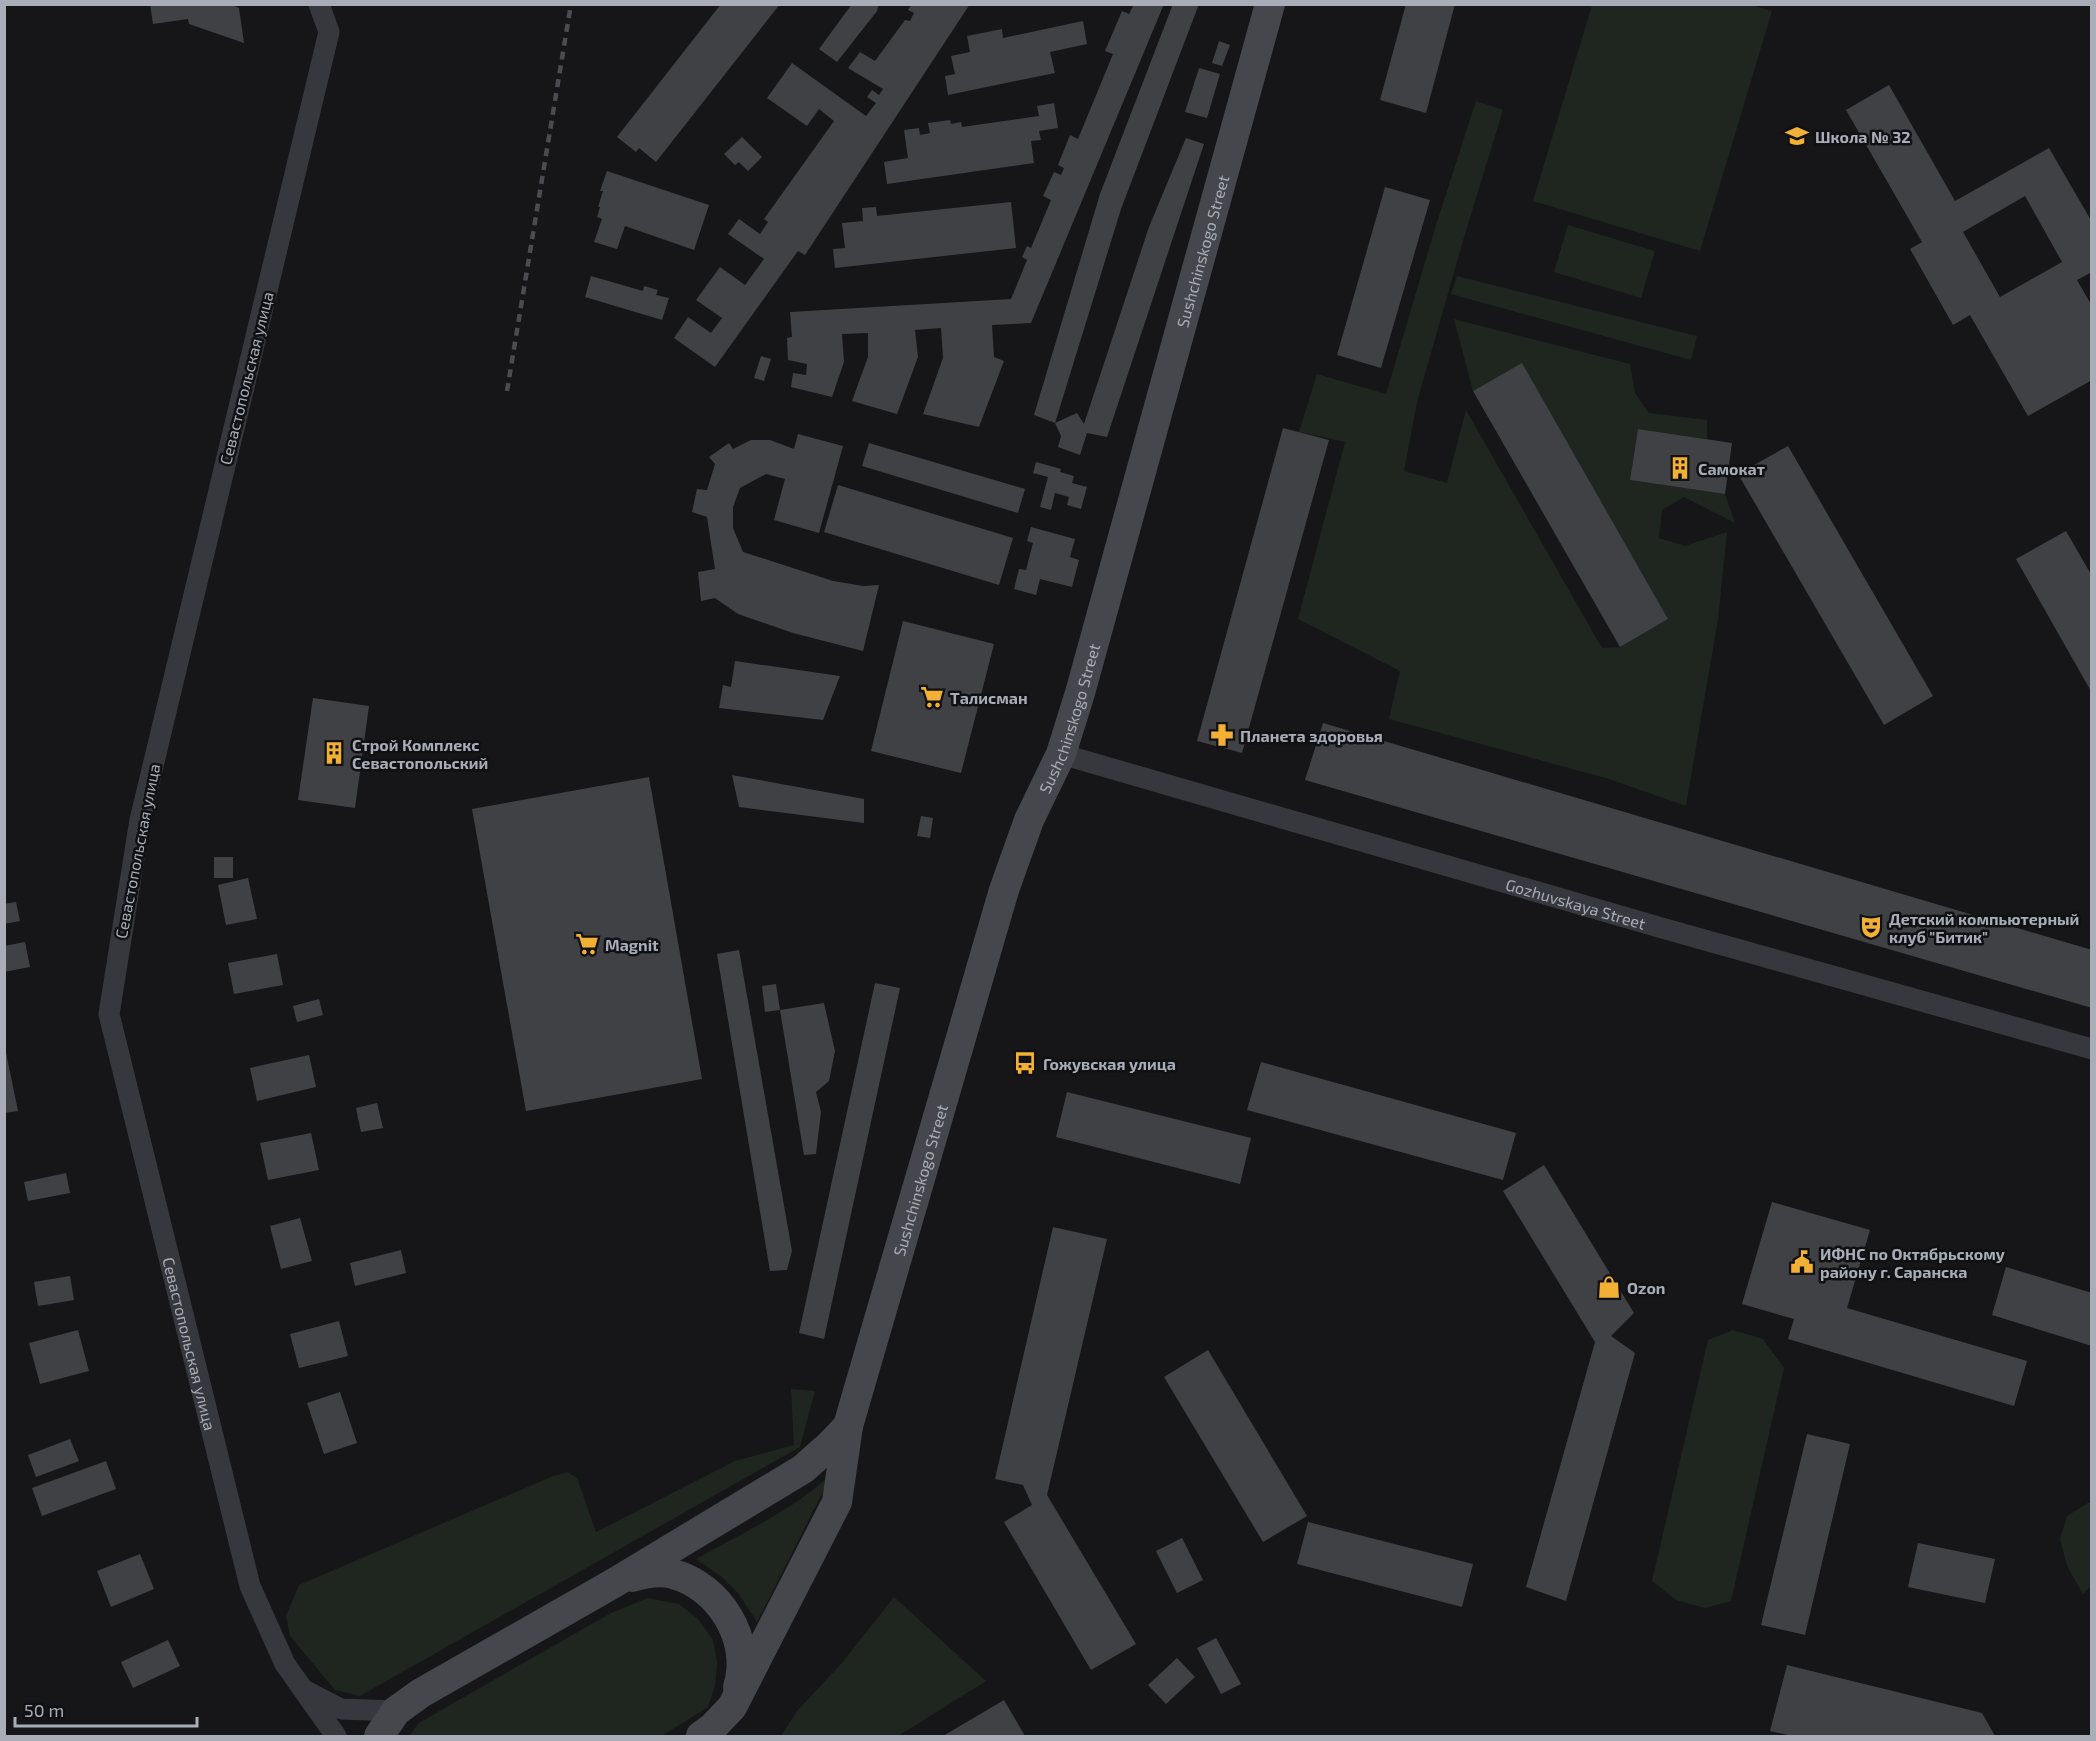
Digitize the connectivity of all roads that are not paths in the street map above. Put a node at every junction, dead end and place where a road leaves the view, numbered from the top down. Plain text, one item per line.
1 (319, 4) edge
2 (1270, 4) edge
3 (1061, 754) junction
4 (2091, 1049) edge
5 (848, 1426) junction
6 (614, 1583) junction
7 (303, 1689) junction
8 (732, 1707) junction
9 (396, 1712) junction
10 (336, 1737) edge
11 (379, 1737) edge
12 (701, 1737) edge

1 - 7 street, Севастопольская улица
2 - 3 street, Sushchinskogo Street
3 - 4 street, Gozhuvskaya Street
3 - 5 street, Sushchinskogo Street
5 - 6 street
5 - 8 street, Sushchinskogo Street
6 - 8 street
6 - 9 street
7 - 9 street
7 - 10 street, Севастопольская улица
8 - 12 street
9 - 11 street

